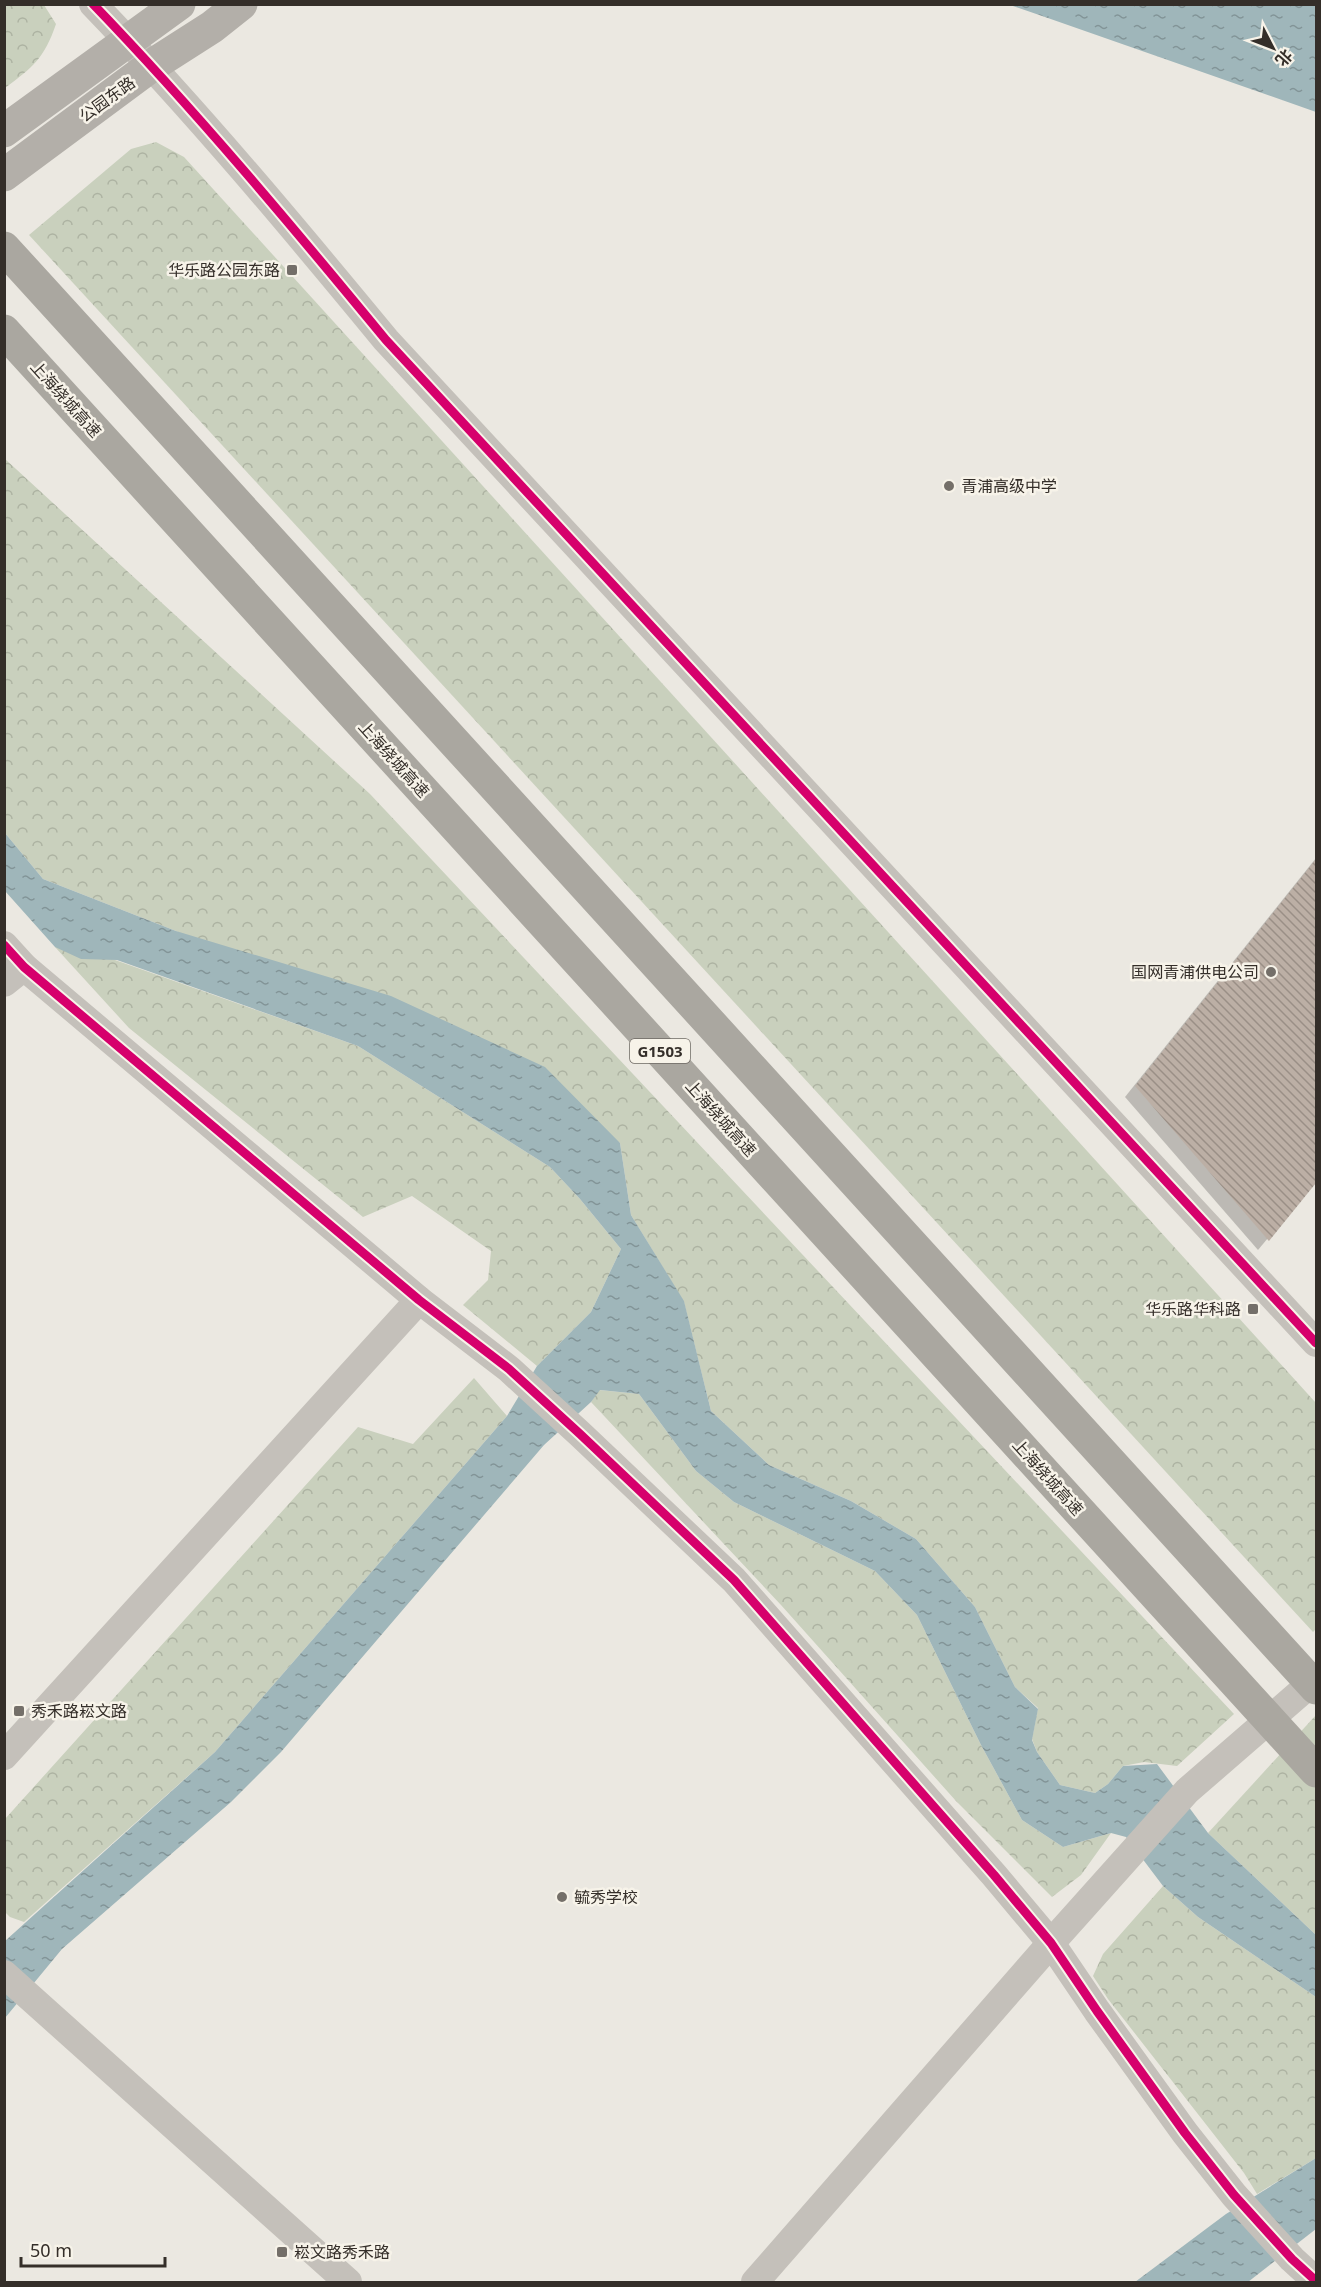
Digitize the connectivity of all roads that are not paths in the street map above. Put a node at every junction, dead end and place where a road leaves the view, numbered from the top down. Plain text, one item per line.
1 (93, 4) edge
2 (179, 4) edge
3 (241, 4) edge
4 (128, 40) junction
5 (152, 66) junction
6 (4, 131) edge
7 (4, 175) edge
8 (4, 248) edge
9 (4, 331) edge
10 (4, 945) edge
11 (14, 975) edge
12 (419, 1300) junction
13 (1317, 1343) edge
14 (1317, 1679) edge
15 (1317, 1688) edge
16 (4, 1756) edge
17 (1317, 1771) edge
18 (1050, 1943) junction
19 (4, 1974) edge
20 (332, 2278) edge
21 (1317, 2281) edge
22 (755, 2283) edge

1 - 4 street
2 - 4 main road
3 - 5 main road, 公园东路
4 - 5 street
4 - 6 main road
5 - 7 main road, 公园东路
5 - 13 street
8 - 15 highway
9 - 17 highway, 上海绕城高速 / G1503
10 - 11 street
11 - 12 street
12 - 16 street
12 - 18 street
14 - 18 street
18 - 21 street
18 - 22 street
19 - 20 street

